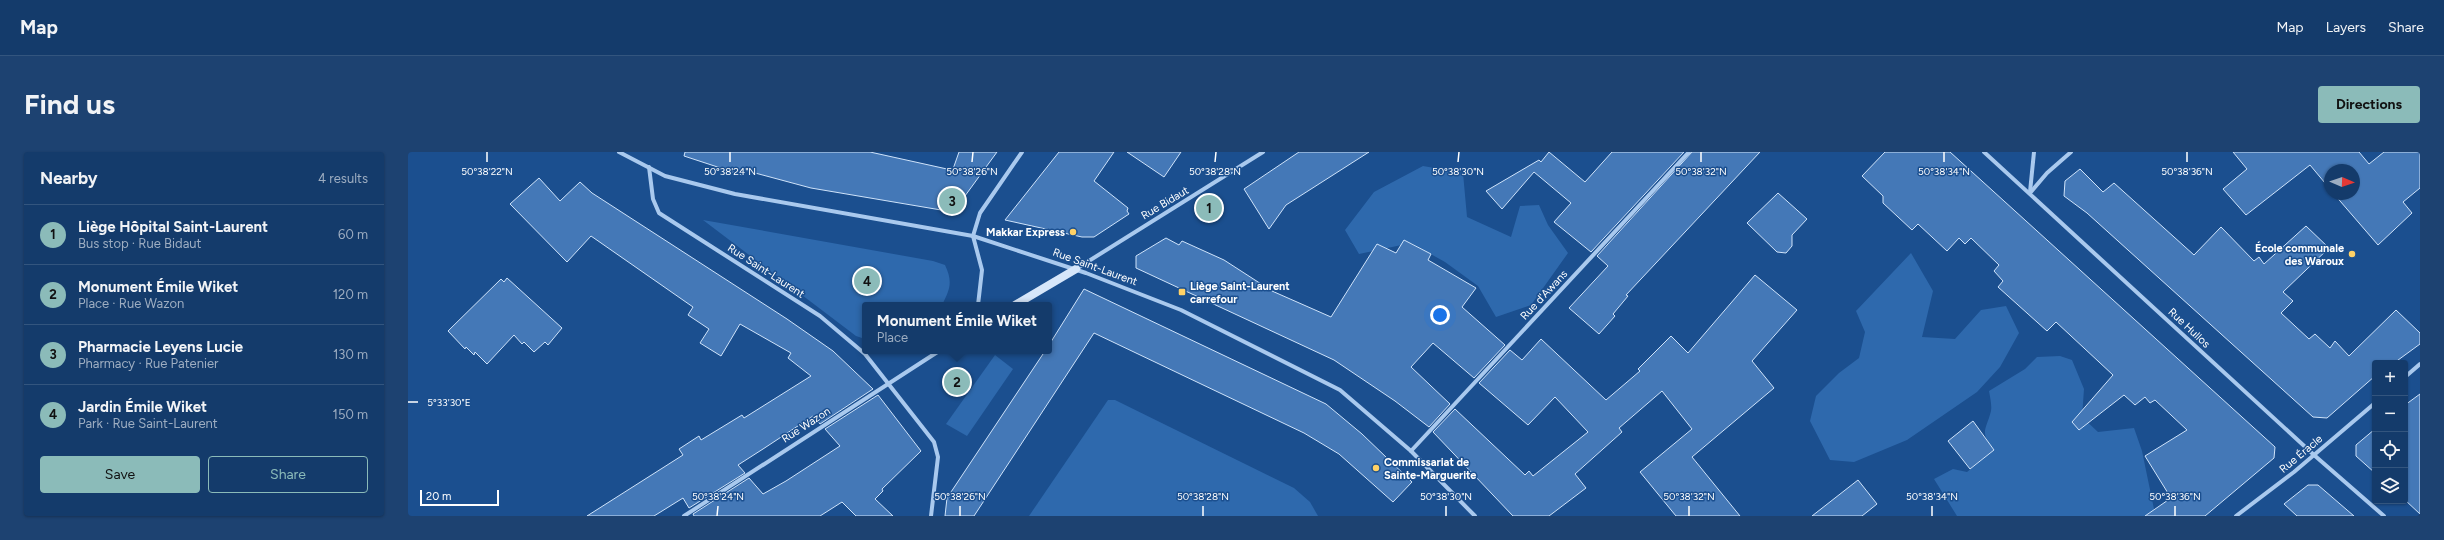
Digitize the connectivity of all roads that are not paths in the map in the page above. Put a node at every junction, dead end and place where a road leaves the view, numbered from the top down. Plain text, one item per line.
1 (619, 152) edge
2 (1022, 152) edge
3 (1263, 152) edge
4 (1690, 152) edge
5 (1984, 152) edge
6 (2034, 152) edge
7 (2071, 152) edge
8 (649, 167) junction
9 (2030, 193) junction
10 (973, 236) junction
11 (1076, 269) junction
12 (978, 302) edge
13 (1020, 302) edge
14 (862, 351) edge
15 (865, 354) edge
16 (935, 354) edge
17 (2420, 364) edge
18 (2408, 374) edge
19 (891, 384) junction
20 (2372, 406) edge
21 (1411, 451) junction
22 (2314, 455) junction
23 (684, 516) edge
24 (931, 516) edge
25 (1475, 516) edge
26 (2236, 516) edge
27 (2384, 516) edge

1 - 8 street, Rue Saint-Laurent
2 - 10 street
3 - 11 street, Rue Bidaut
4 - 21 street, Rue d'Awans
5 - 9 street, Rue Hullos
6 - 9 street
7 - 9 street
8 - 10 street, Rue Saint-Laurent
8 - 14 street, Rue Saint-Laurent
9 - 22 street, Rue Hullos
10 - 11 street, Rue Saint-Laurent
10 - 12 street
11 - 13 street
11 - 21 street, Rue Saint-Laurent
15 - 19 street, Rue Saint-Laurent
16 - 19 street, Rue Wazon
17 - 18 street
19 - 23 street, Rue Wazon
19 - 24 street, Rue Saint-Laurent
20 - 22 street, Rue Éracle
21 - 25 street, Rue Saint-Laurent
22 - 26 street, Rue Éracle
22 - 27 street, Rue Hullos

